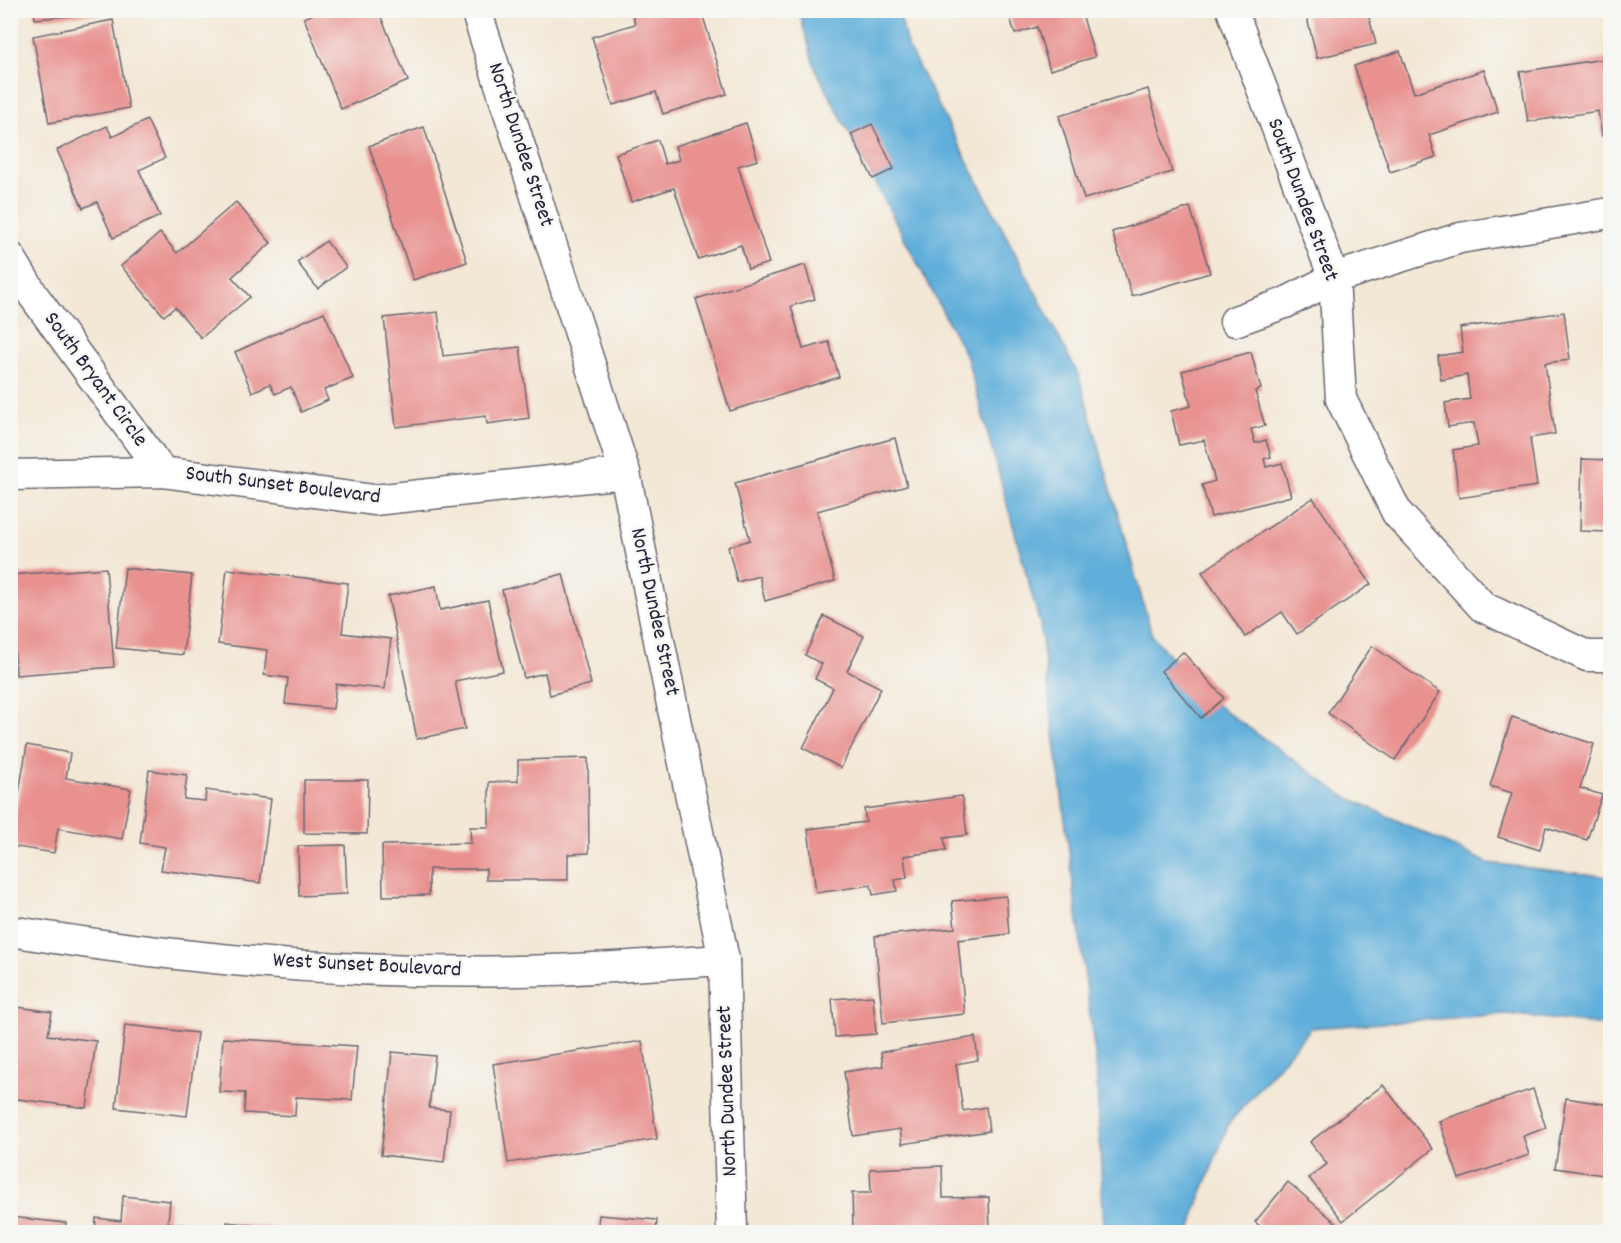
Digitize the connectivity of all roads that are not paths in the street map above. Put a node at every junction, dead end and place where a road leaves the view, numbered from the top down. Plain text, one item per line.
1 (476, 10) edge
2 (1233, 10) edge
3 (1611, 213) edge
4 (10, 256) edge
5 (1334, 278) junction
6 (1235, 321) dead end
7 (162, 472) junction
8 (625, 473) junction
9 (10, 475) edge
10 (1611, 656) edge
11 (10, 931) edge
12 (724, 960) junction
13 (732, 1233) edge

1 - 8 street, North Dundee Street
2 - 5 street, South Dundee Street
3 - 5 street
4 - 7 street, South Bryant Circle
5 - 6 street
5 - 10 street, South Dundee Street
7 - 8 street, South Sunset Boulevard
7 - 9 street, South Sunset Boulevard
8 - 12 street, North Dundee Street
11 - 12 street, West Sunset Boulevard
12 - 13 street, North Dundee Street

